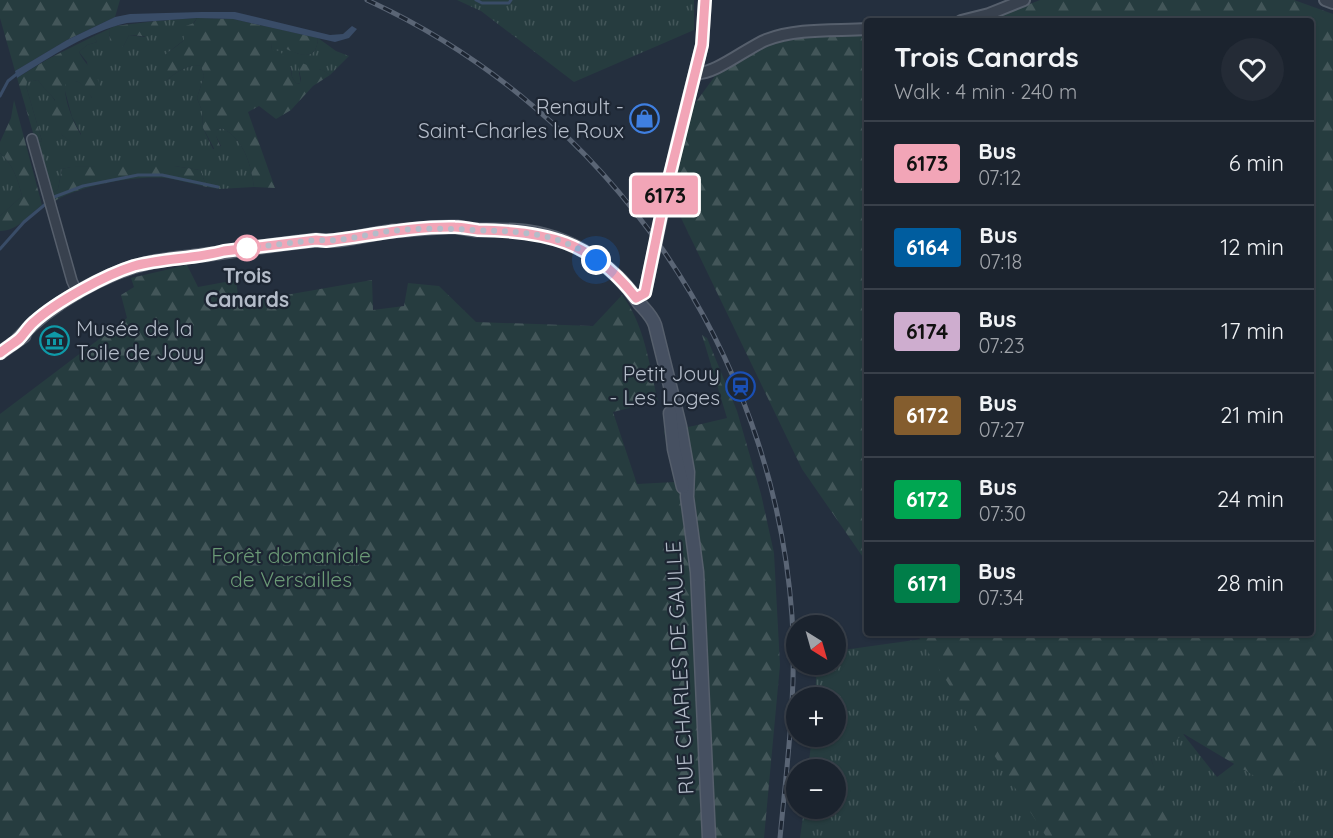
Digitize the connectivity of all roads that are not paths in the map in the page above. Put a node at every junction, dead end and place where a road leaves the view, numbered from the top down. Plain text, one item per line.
1 (705, 0) edge
2 (1024, 0) edge
3 (1325, 0) edge
4 (1333, 3) edge
5 (973, 18) edge
6 (864, 29) edge
7 (695, 73) junction
8 (32, 139) dead end
9 (78, 294) junction
10 (636, 298) junction
11 (0, 352) edge
12 (709, 838) edge

1 - 7 street
2 - 5 street
3 - 4 street
6 - 7 street
7 - 10 street
8 - 9 street
9 - 10 main road, RUE CHARLES DE GAULLE
9 - 11 main road, RUE CHARLES DE GAULLE
10 - 12 main road, RUE CHARLES DE GAULLE

